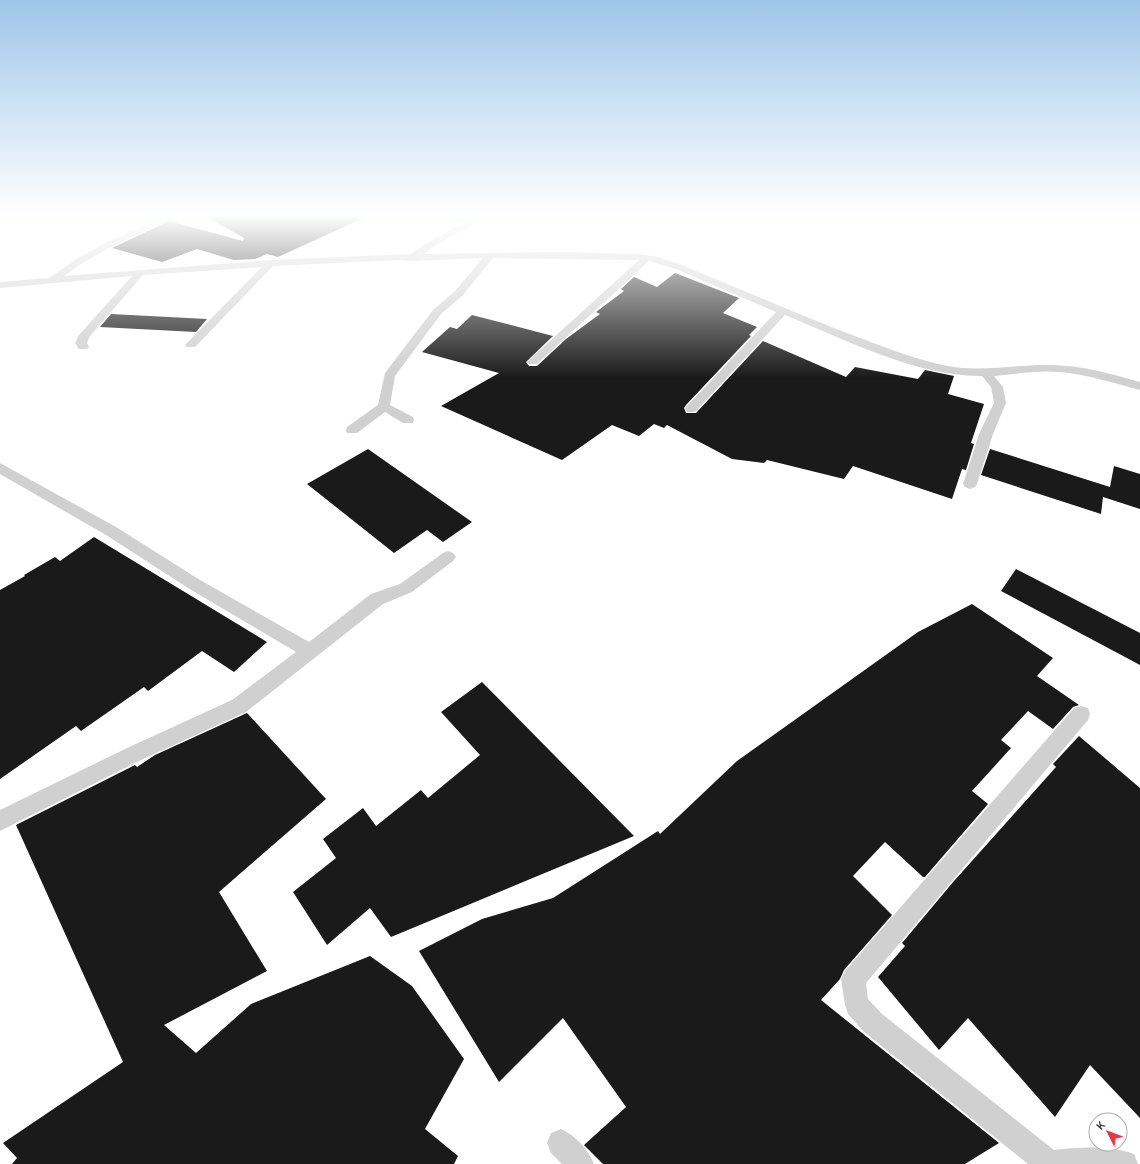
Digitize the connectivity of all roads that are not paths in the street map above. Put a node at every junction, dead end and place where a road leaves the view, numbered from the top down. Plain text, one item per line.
1 (67, 269) edge
2 (194, 269) edge
3 (266, 269) edge
4 (479, 269) edge
5 (635, 269) edge
6 (684, 269) edge
7 (140, 273) junction
8 (50, 280) junction
9 (0, 285) edge
10 (783, 311) junction
11 (191, 345) dead end
12 (83, 347) dead end
13 (533, 362) dead end
14 (985, 372) junction
15 (1140, 386) edge
16 (384, 406) junction
17 (691, 409) dead end
18 (408, 420) dead end
19 (352, 430) dead end
20 (0, 468) edge
21 (970, 484) dead end
22 (448, 557) dead end
23 (310, 651) junction
24 (1081, 714) dead end
25 (0, 822) edge
26 (561, 1143) dead end
27 (580, 1164) edge
28 (1048, 1164) edge
29 (1124, 1164) edge

1 - 8 street
2 - 7 street
3 - 11 street
4 - 16 street
5 - 13 street
6 - 10 street
7 - 8 street
7 - 12 street
8 - 9 street
10 - 14 street
10 - 17 street
14 - 15 street
14 - 21 street
16 - 18 street
16 - 19 street
20 - 23 street
22 - 23 street
23 - 25 street
24 - 28 street
26 - 27 street
28 - 29 street

